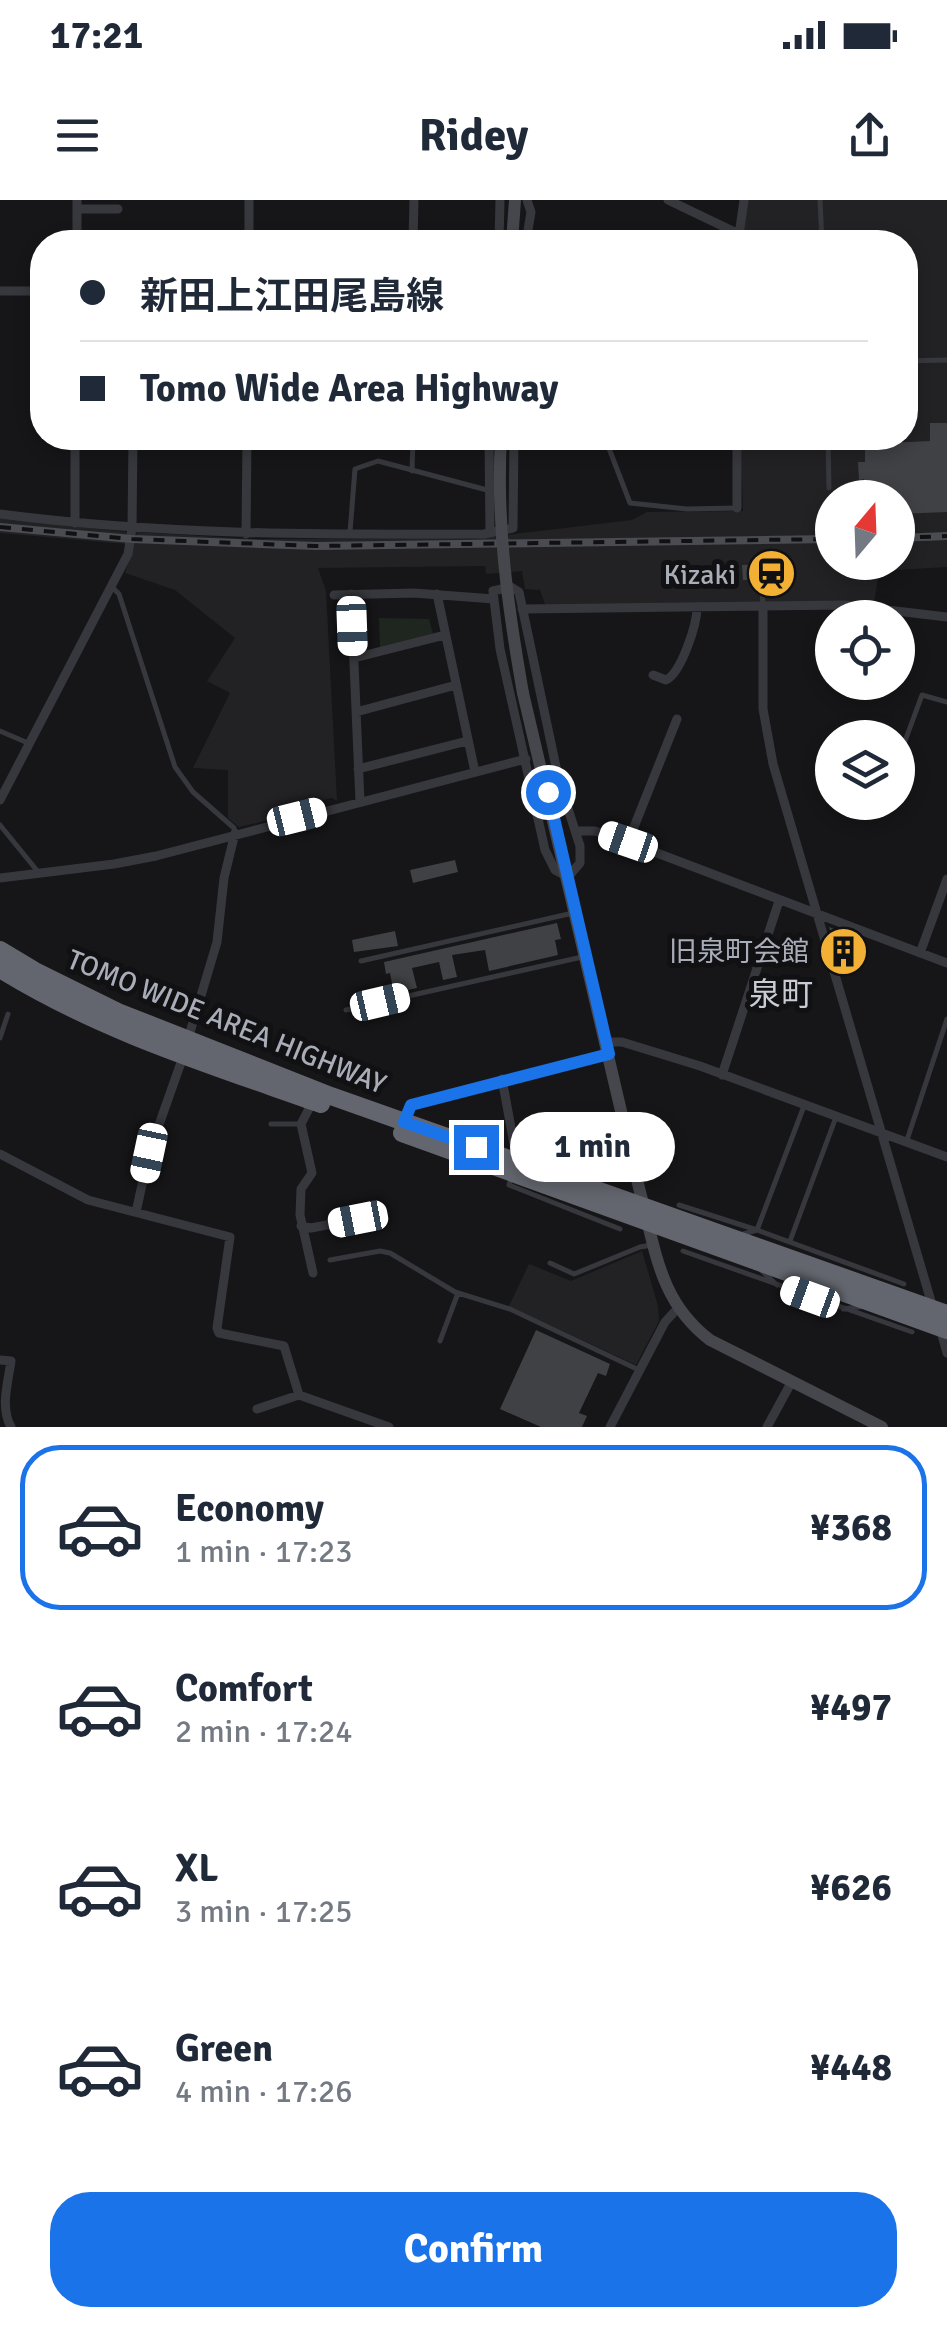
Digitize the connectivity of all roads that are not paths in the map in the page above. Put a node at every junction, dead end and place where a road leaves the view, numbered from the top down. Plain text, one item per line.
1 (249, 200) edge
2 (414, 200) edge
3 (515, 200) edge
4 (527, 200) edge
5 (668, 200) edge
6 (744, 200) edge
7 (820, 200) edge
8 (77, 204) edge
9 (118, 209) dead end
10 (76, 230) edge
11 (249, 230) edge
12 (413, 230) edge
13 (513, 230) edge
14 (528, 230) edge
15 (724, 230) edge
16 (740, 230) edge
17 (821, 230) edge
18 (0, 291) edge
19 (30, 291) edge
20 (947, 360) edge
21 (918, 361) edge
22 (75, 450) edge
23 (133, 450) edge
24 (247, 450) edge
25 (412, 450) edge
26 (489, 450) edge
27 (500, 450) edge
28 (514, 450) edge
29 (610, 450) edge
30 (737, 450) edge
31 (828, 450) edge
32 (412, 471) junction
33 (830, 480) edge
34 (488, 490) junction
35 (737, 508) joint
36 (0, 514) edge
37 (75, 523) junction
38 (132, 528) junction
39 (490, 532) junction
40 (246, 534) junction
41 (350, 535) junction
42 (113, 588) junction
43 (762, 590) dead end
44 (334, 594) dead end
45 (352, 594) junction
46 (438, 594) junction
47 (494, 599) junction
48 (763, 605) junction
49 (697, 607) junction
50 (522, 609) junction
51 (947, 617) edge
52 (445, 635) junction
53 (354, 658) junction
54 (653, 675) dead end
55 (456, 685) junction
56 (947, 702) edge
57 (356, 712) junction
58 (678, 719) dead end
59 (913, 720) edge
60 (0, 732) edge
61 (468, 741) junction
62 (28, 744) junction
63 (526, 760) junction
64 (358, 769) junction
65 (475, 772) junction
66 (0, 800) edge
67 (360, 802) junction
68 (0, 825) edge
69 (577, 831) junction
70 (235, 832) junction
71 (628, 842) junction
72 (39, 873) junction
73 (568, 876) junction
74 (0, 878) edge
75 (947, 879) edge
76 (779, 901) junction
77 (575, 912) junction
78 (816, 914) junction
79 (0, 950) edge
80 (920, 953) junction
81 (586, 957) junction
82 (361, 960) dead end
83 (947, 963) edge
84 (0, 969) edge
85 (346, 1010) dead end
86 (8, 1014) dead end
87 (947, 1019) edge
88 (0, 1038) edge
89 (186, 1048) junction
90 (608, 1048) junction
91 (722, 1074) junction
92 (502, 1080) junction
93 (313, 1102) junction
94 (804, 1106) junction
95 (836, 1117) junction
96 (404, 1122) junction
97 (271, 1124) dead end
98 (301, 1124) junction
99 (882, 1133) junction
100 (906, 1142) junction
101 (514, 1144) dead end
102 (0, 1154) edge
103 (947, 1157) edge
104 (565, 1201) junction
105 (644, 1204) junction
106 (679, 1205) dead end
107 (136, 1212) junction
108 (358, 1219) dead end
109 (650, 1224) junction
110 (301, 1226) junction
111 (620, 1229) dead end
112 (757, 1230) junction
113 (732, 1238) junction
114 (790, 1242) junction
115 (654, 1245) junction
116 (683, 1251) dead end
117 (824, 1255) junction
118 (330, 1260) dead end
119 (754, 1261) junction
120 (550, 1262) dead end
121 (313, 1273) dead end
122 (841, 1278) junction
123 (904, 1284) dead end
124 (777, 1285) junction
125 (458, 1293) junction
126 (874, 1303) junction
127 (677, 1309) junction
128 (843, 1309) junction
129 (942, 1320) edge
130 (912, 1332) dead end
131 (440, 1341) dead end
132 (947, 1353) edge
133 (0, 1360) edge
134 (640, 1370) junction
135 (791, 1382) junction
136 (300, 1395) junction
137 (257, 1409) dead end
138 (11, 1427) edge
139 (389, 1427) edge
140 (610, 1427) edge
141 (767, 1427) edge
142 (882, 1427) edge

1 - 11 street
2 - 12 street
3 - 13 main road
4 - 14 street
5 - 15 street
6 - 16 street
7 - 17 lane
8 - 9 street
8 - 10 street
18 - 19 street
20 - 21 lane
22 - 37 street
23 - 38 street
24 - 40 street
25 - 32 lane
26 - 34 street
27 - 73 main road, bridge
28 - 39 street
29 - 35 lane
30 - 35 street
31 - 33 lane
32 - 34 lane
32 - 41 lane
34 - 39 street
36 - 37 street
37 - 38 street
38 - 40 street
38 - 42 street
39 - 41 street
40 - 41 street
42 - 62 street
42 - 70 lane
43 - 48 lane
44 - 45 street
45 - 46 street
45 - 53 street
46 - 47 street
46 - 52 street
47 - 50 street
47 - 63 street
48 - 49 street
48 - 51 street
48 - 78 street
49 - 50 street
49 - 54 street
50 - 69 street
52 - 53 street
52 - 55 street
53 - 57 street
55 - 57 street
55 - 61 street
56 - 59 lane
57 - 64 street
58 - 71 street
60 - 62 lane
61 - 64 street
61 - 65 street
62 - 66 street
63 - 65 street
63 - 73 street
64 - 67 street
65 - 67 street
67 - 70 street
68 - 72 lane
69 - 71 street
69 - 73 street
70 - 72 street
70 - 89 street
71 - 76 street
72 - 74 street
73 - 77 main road
75 - 80 street
76 - 78 street
76 - 91 street
77 - 81 main road
77 - 82 lane
78 - 80 street
78 - 99 street
79 - 89 highway, TOMO WIDE AREA HIGHWAY
80 - 83 street
81 - 85 lane
81 - 90 main road
84 - 89 highway, TOMO WIDE AREA HIGHWAY
86 - 88 lane
87 - 100 lane
89 - 93 highway, TOMO WIDE AREA HIGHWAY
89 - 96 highway, TOMO WIDE AREA HIGHWAY
89 - 107 street
90 - 91 street
90 - 92 street
90 - 105 main road
91 - 94 street
92 - 96 street
92 - 101 street
93 - 98 street
93 - 104 highway, TOMO WIDE AREA HIGHWAY
94 - 95 street
94 - 112 lane
95 - 99 street
95 - 114 lane
96 - 105 highway, TOMO WIDE AREA HIGHWAY
97 - 98 lane
98 - 110 street
99 - 100 street
99 - 129 street
100 - 103 street
102 - 107 street
104 - 109 highway, TOMO WIDE AREA HIGHWAY
104 - 111 lane
105 - 109 main road
105 - 113 highway, TOMO WIDE AREA HIGHWAY
106 - 112 lane
107 - 136 street
108 - 110 street
109 - 115 main road
109 - 119 highway, TOMO WIDE AREA HIGHWAY
110 - 121 street
112 - 113 lane
112 - 114 lane
113 - 122 highway, TOMO WIDE AREA HIGHWAY
114 - 117 lane
115 - 120 lane
115 - 127 main road
116 - 124 lane
117 - 122 lane
117 - 123 lane
118 - 125 lane
119 - 124 lane
119 - 126 highway, TOMO WIDE AREA HIGHWAY
122 - 129 highway, TOMO WIDE AREA HIGHWAY
124 - 128 lane
125 - 131 lane
125 - 134 lane
126 - 128 lane
126 - 129 highway, TOMO WIDE AREA HIGHWAY
127 - 134 street
127 - 135 main road
128 - 130 lane
129 - 132 street
133 - 138 street
134 - 140 street
135 - 141 street
135 - 142 main road
136 - 137 street
136 - 139 street

